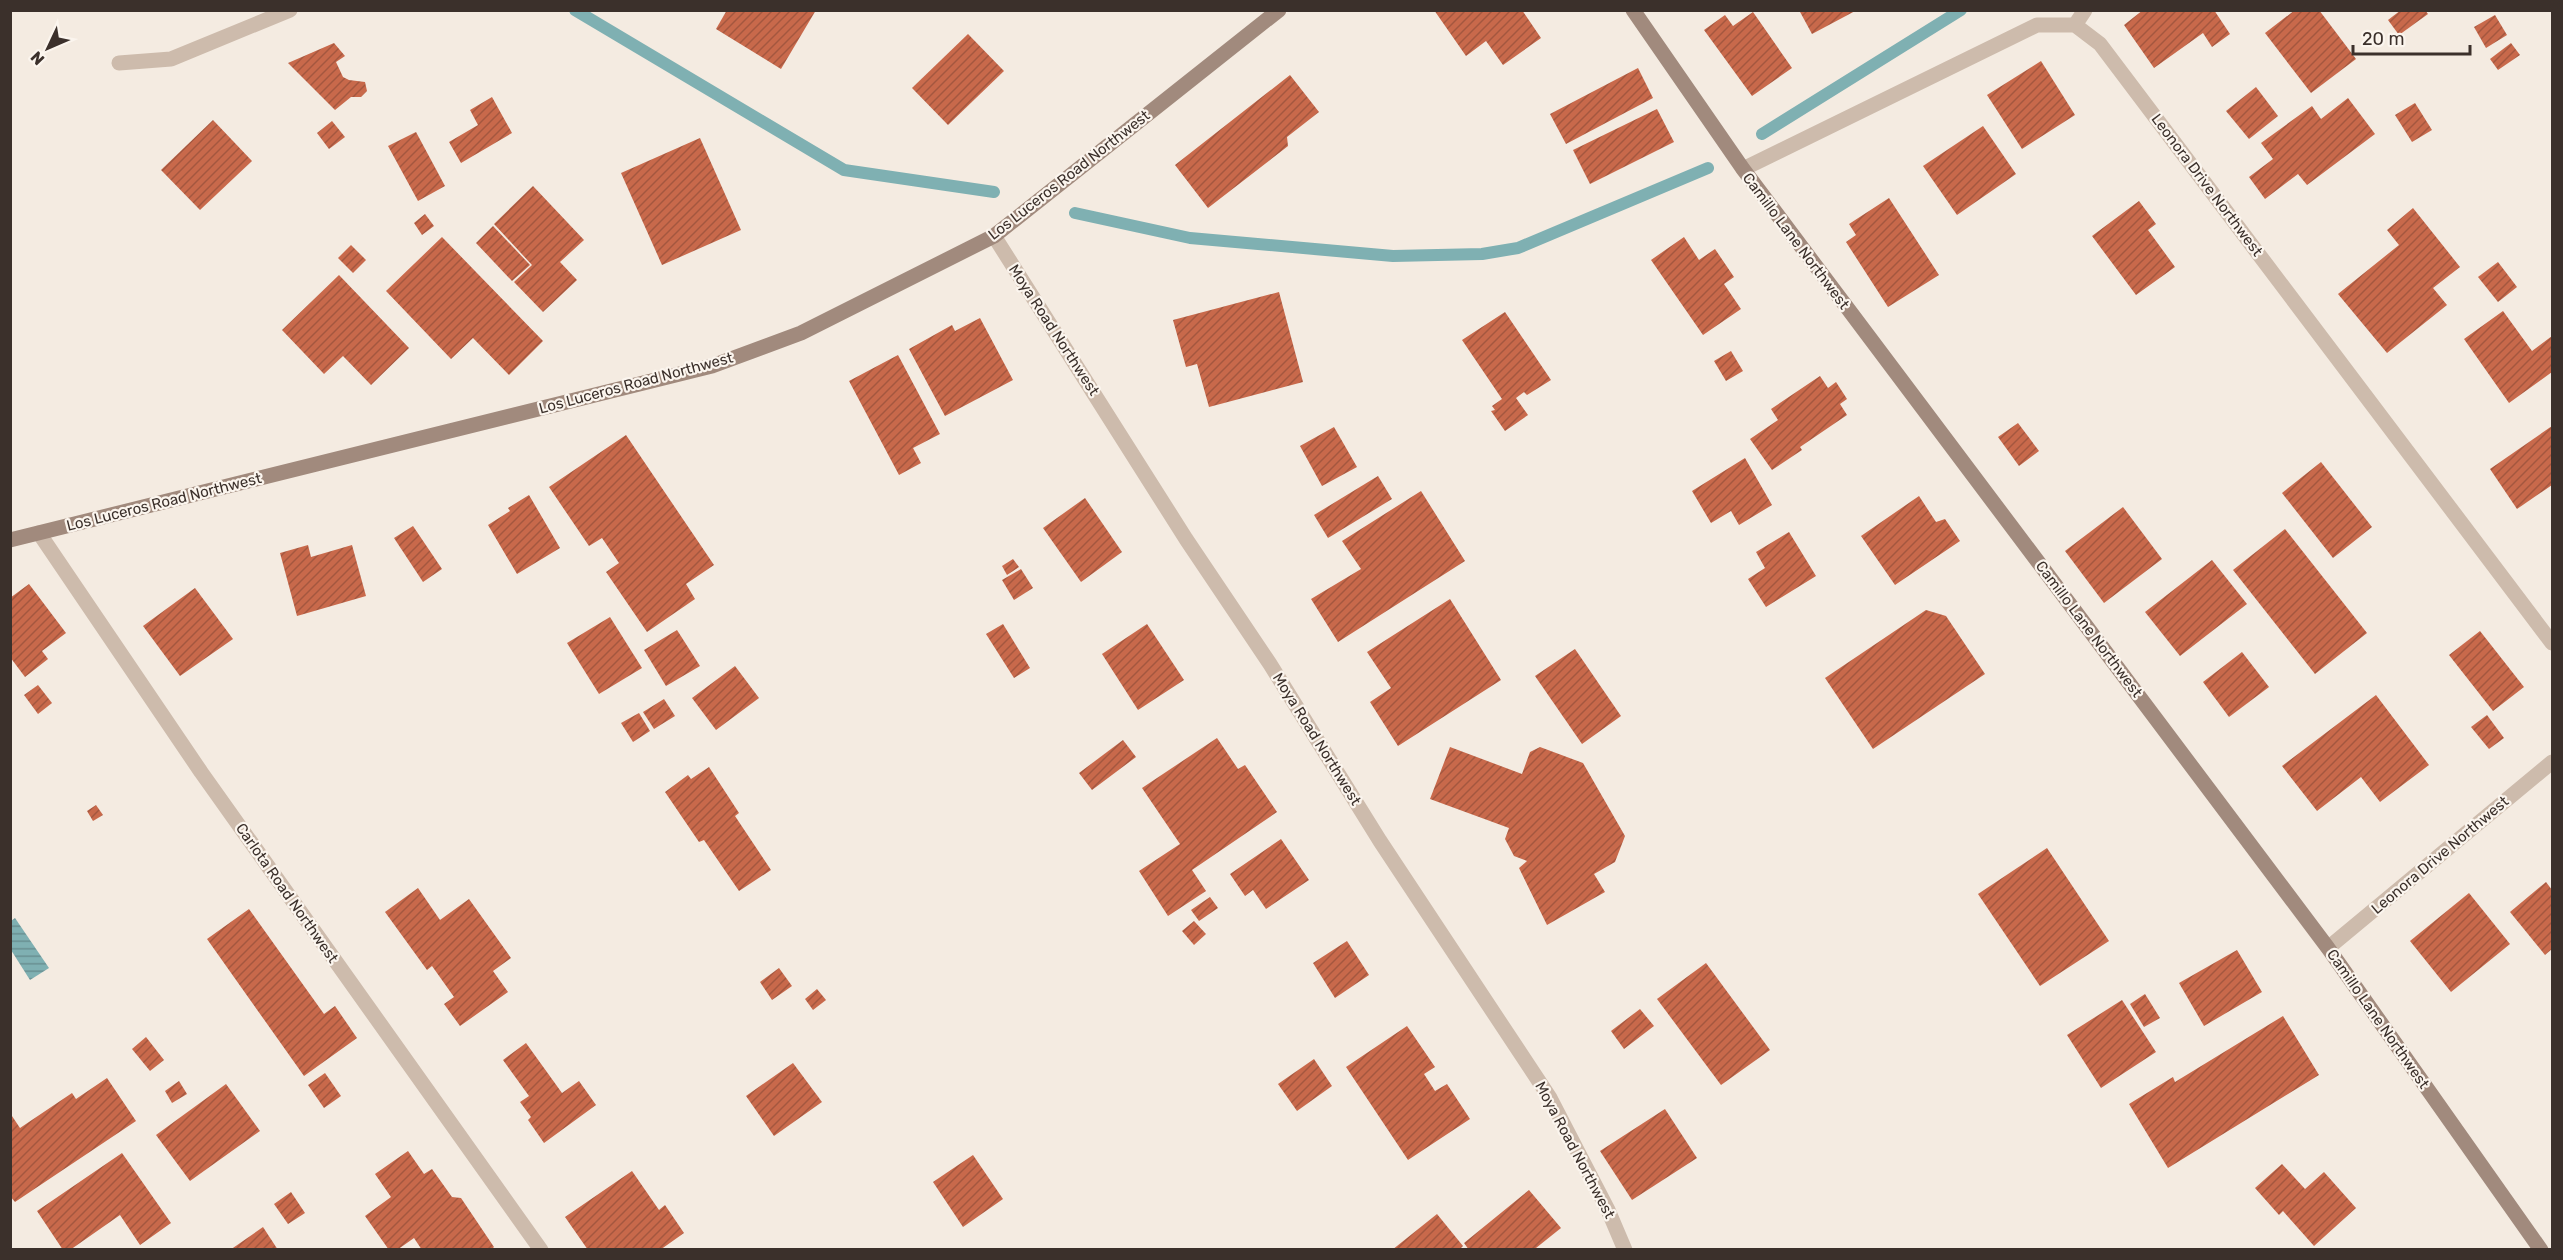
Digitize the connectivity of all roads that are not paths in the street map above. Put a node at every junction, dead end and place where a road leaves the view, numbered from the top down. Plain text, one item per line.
1 (290, 10) edge
2 (1279, 10) edge
3 (1634, 10) edge
4 (2085, 10) edge
5 (2075, 25) junction
6 (119, 63) dead end
7 (1743, 169) junction
8 (994, 236) junction
9 (39, 533) junction
10 (10, 540) edge
11 (2553, 643) edge
12 (2553, 762) edge
13 (2328, 948) junction
14 (541, 1250) edge
15 (1625, 1250) edge
16 (2541, 1250) edge

1 - 6 street
2 - 8 street, Los Luceros Road Northwest
3 - 7 street, Camillo Lane Northwest
4 - 5 street
5 - 7 street
5 - 11 street, Leonora Drive Northwest
7 - 13 street, Camillo Lane Northwest
8 - 9 street, Los Luceros Road Northwest
8 - 15 street, Moya Road Northwest
9 - 10 street, Los Luceros Road Northwest
9 - 14 street, Carlota Road Northwest
12 - 13 street, Leonora Drive Northwest
13 - 16 street, Camillo Lane Northwest

